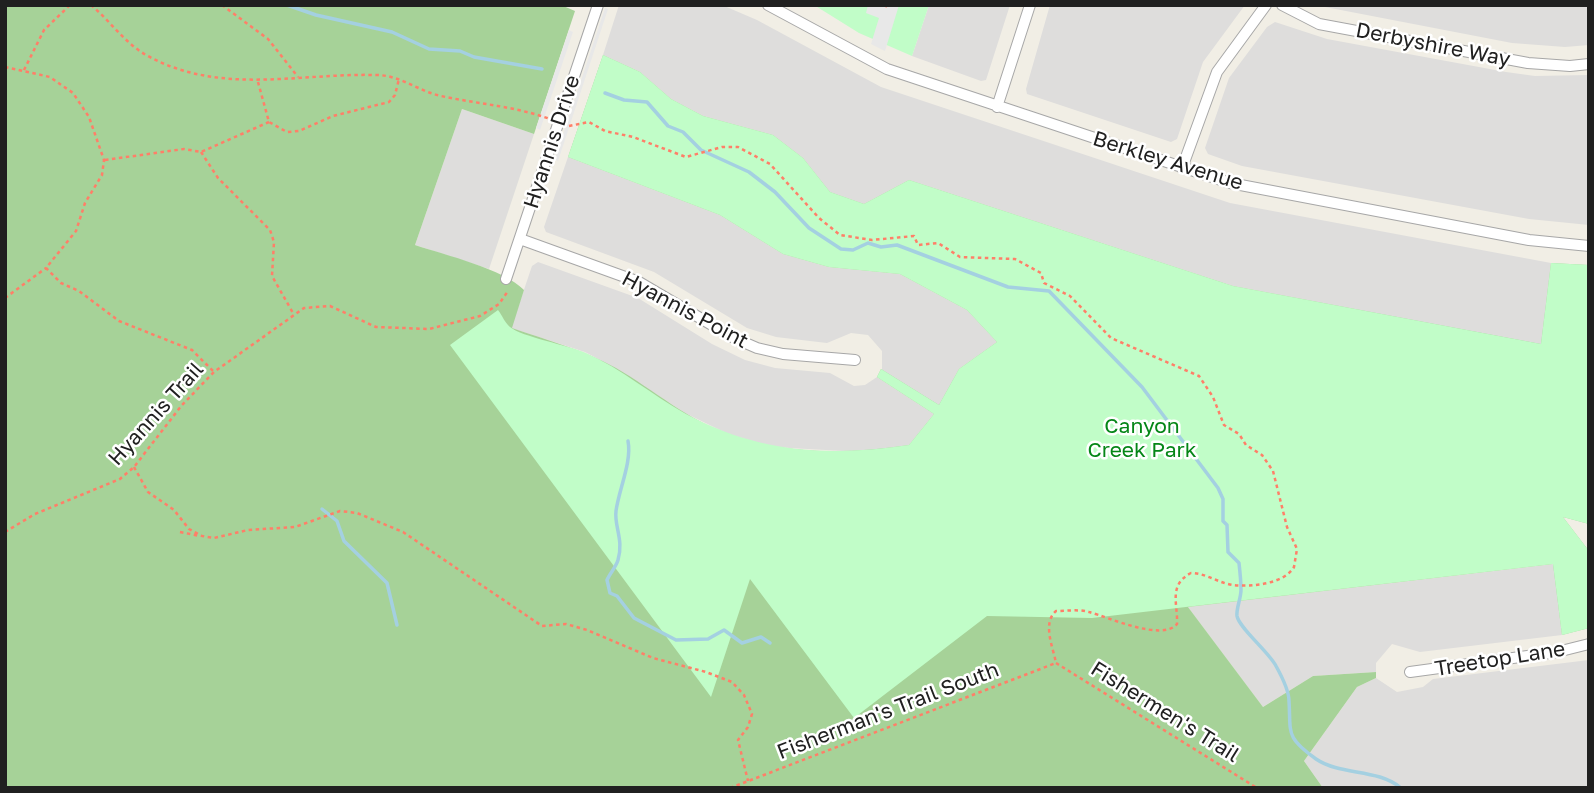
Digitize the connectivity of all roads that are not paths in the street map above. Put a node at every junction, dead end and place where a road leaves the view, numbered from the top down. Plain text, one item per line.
1 (598, 5) edge
2 (768, 5) edge
3 (1030, 5) edge
4 (1266, 5) edge
5 (1282, 5) edge
6 (1589, 64) edge
7 (996, 107) junction
8 (1182, 168) junction
9 (520, 239) junction
10 (1589, 246) edge
11 (508, 283) road end
12 (855, 360) dead end
13 (1589, 644) edge
14 (1410, 672) dead end

1 - 9 street, Hyannis Drive
2 - 7 street, Berkley Avenue
3 - 7 street
4 - 8 street
5 - 6 street, Derbyshire Way
7 - 8 street, Berkley Avenue
8 - 10 street, Berkley Avenue
9 - 11 street, Hyannis Drive
9 - 12 street, Hyannis Point
13 - 14 street, Treetop Lane

